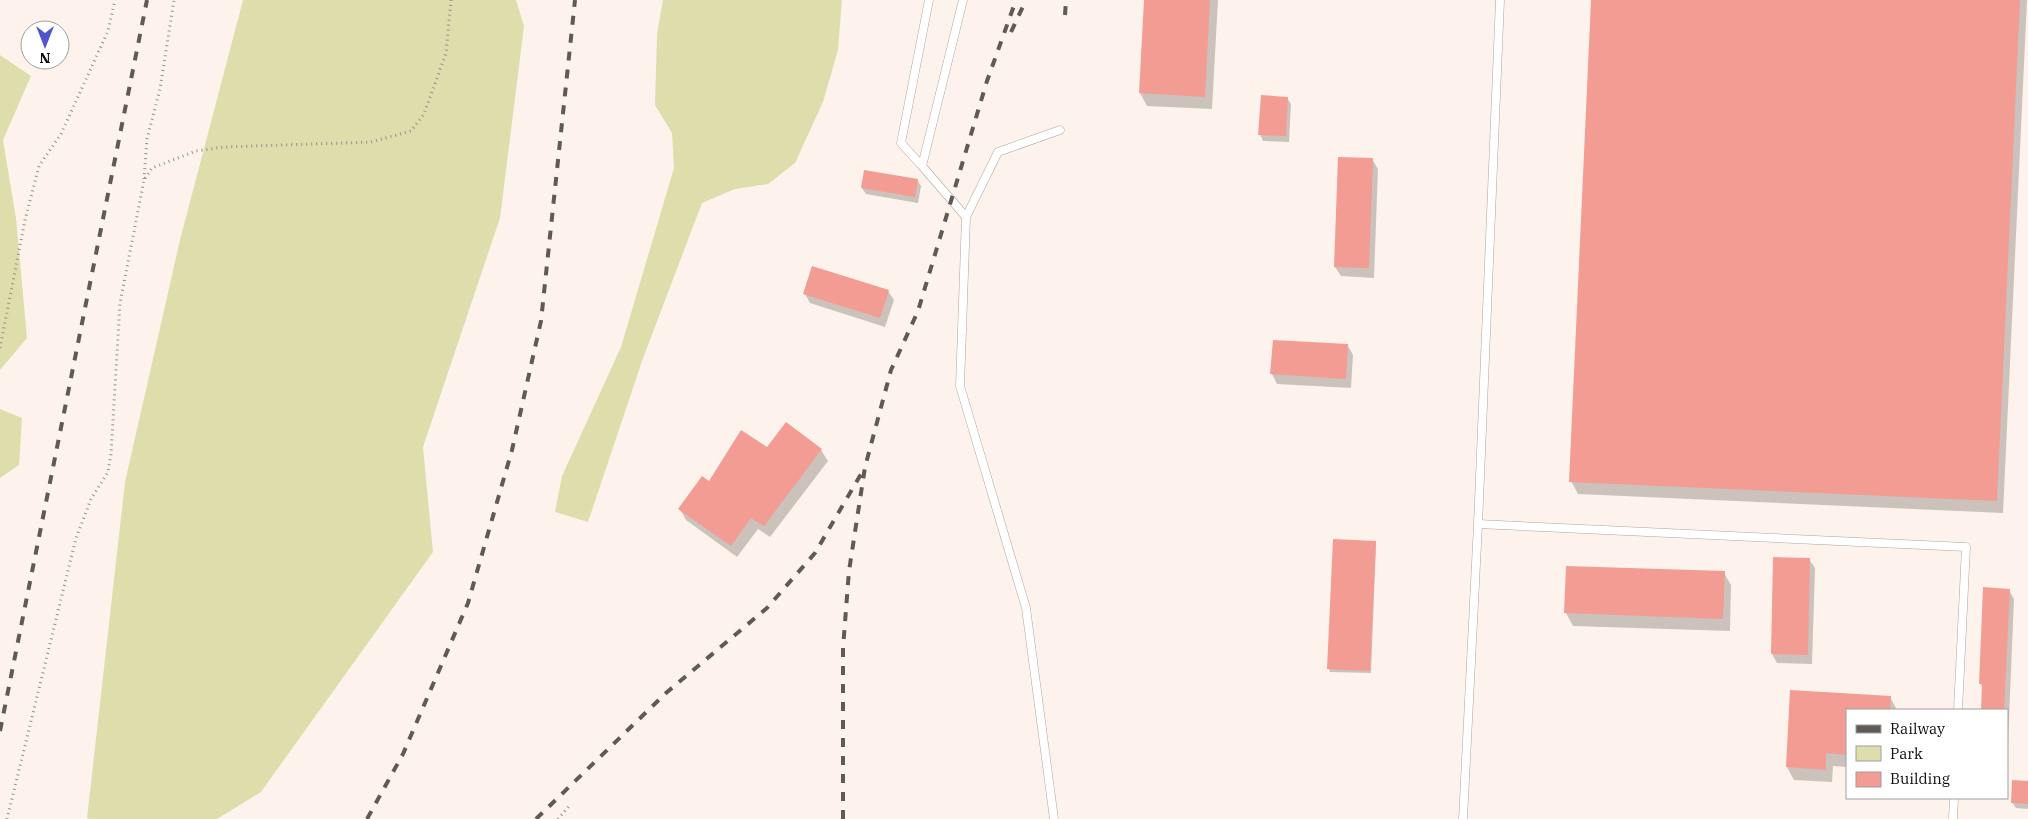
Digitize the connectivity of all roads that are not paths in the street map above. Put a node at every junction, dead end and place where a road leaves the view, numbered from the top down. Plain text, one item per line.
1 (929, 0) edge
2 (962, 0) edge
3 (1500, 0) edge
4 (1060, 130) dead end
5 (922, 166) junction
6 (966, 217) junction
7 (1478, 524) junction
8 (1958, 709) edge
9 (1954, 799) edge
10 (1054, 819) edge
11 (1463, 819) edge
12 (1953, 819) edge

1 - 5 lane
2 - 5 lane
3 - 7 lane
4 - 6 lane
5 - 6 lane
6 - 10 lane
7 - 8 lane
7 - 11 lane
9 - 12 lane

